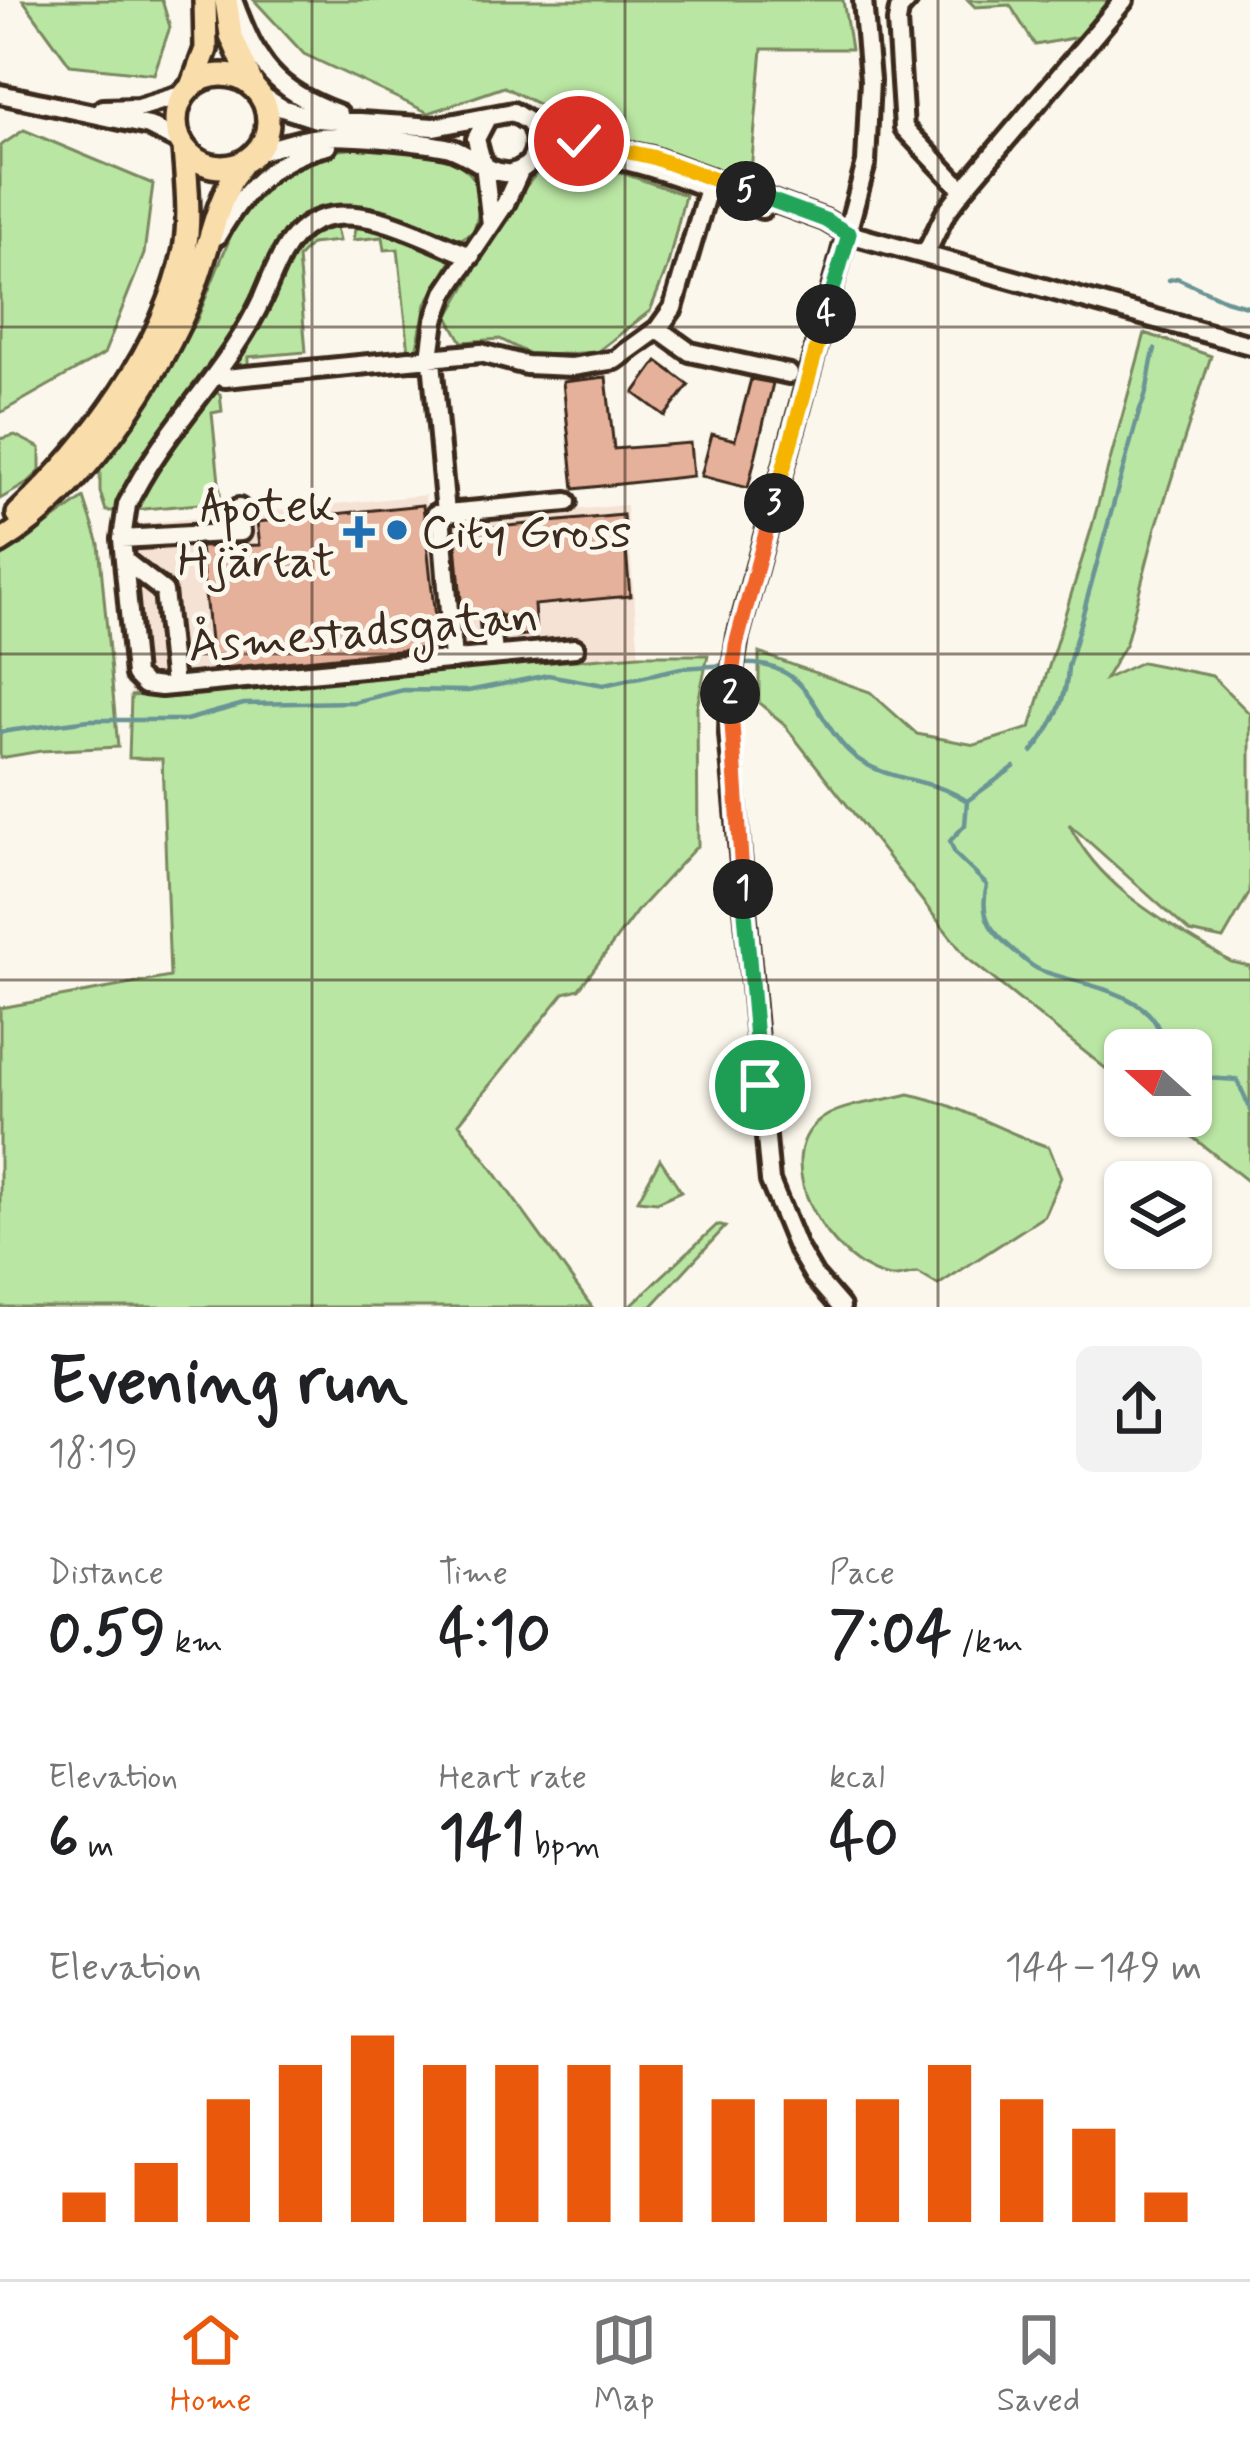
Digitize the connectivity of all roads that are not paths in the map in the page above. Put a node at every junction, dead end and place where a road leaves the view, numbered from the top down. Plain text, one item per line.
1 (205, 0) edge
2 (229, 0) edge
3 (863, 0) edge
4 (908, 0) edge
5 (1124, 0) edge
6 (188, 89) junction
7 (257, 91) junction
8 (0, 94) edge
9 (49, 107) junction
10 (488, 118) junction
11 (357, 121) junction
12 (530, 123) junction
13 (370, 141) junction
14 (182, 144) junction
15 (249, 158) junction
16 (483, 162) junction
17 (527, 164) junction
18 (709, 183) junction
19 (963, 190) junction
20 (491, 225) junction
21 (843, 232) junction
22 (925, 254) junction
23 (470, 256) junction
24 (205, 257) junction
25 (658, 328) junction
26 (1250, 345) edge
27 (432, 358) junction
28 (217, 373) junction
29 (790, 374) dead end
30 (567, 502) dead end
31 (239, 508) dead end
32 (439, 514) junction
33 (0, 530) edge
34 (122, 539) junction
35 (0, 542) edge
36 (124, 560) junction
37 (491, 622) dead end
38 (575, 648) dead end
39 (494, 655) junction
40 (453, 660) junction
41 (175, 686) junction
42 (842, 1307) edge

1 - 6 main road
2 - 7 main road
2 - 11 street
3 - 21 street
4 - 19 street
5 - 19 street
6 - 7 main road
6 - 9 street
6 - 14 main road
7 - 11 street
7 - 15 main road
8 - 9 street
9 - 14 street
10 - 11 street
10 - 12 street
10 - 16 street
12 - 17 street
12 - 18 street
13 - 15 street
13 - 16 street
13 - 24 street
14 - 15 main road
14 - 33 main road
15 - 24 main road
16 - 17 street
16 - 20 street
17 - 18 street
17 - 20 street
18 - 21 street
18 - 25 street
19 - 22 street
20 - 23 street
21 - 22 street
21 - 42 street
22 - 26 street
23 - 27 street
23 - 28 street, Åsmestadsgatan
24 - 35 main road
25 - 27 street
25 - 29 street
27 - 28 street
27 - 32 street
28 - 34 street, Åsmestadsgatan
30 - 32 street
31 - 34 street
32 - 40 street
34 - 36 street, Åsmestadsgatan
36 - 41 street
36 - 41 street, Åsmestadsgatan
37 - 39 street
38 - 39 street, Åsmestadsgatan
39 - 40 street, Åsmestadsgatan
40 - 41 street, Åsmestadsgatan

